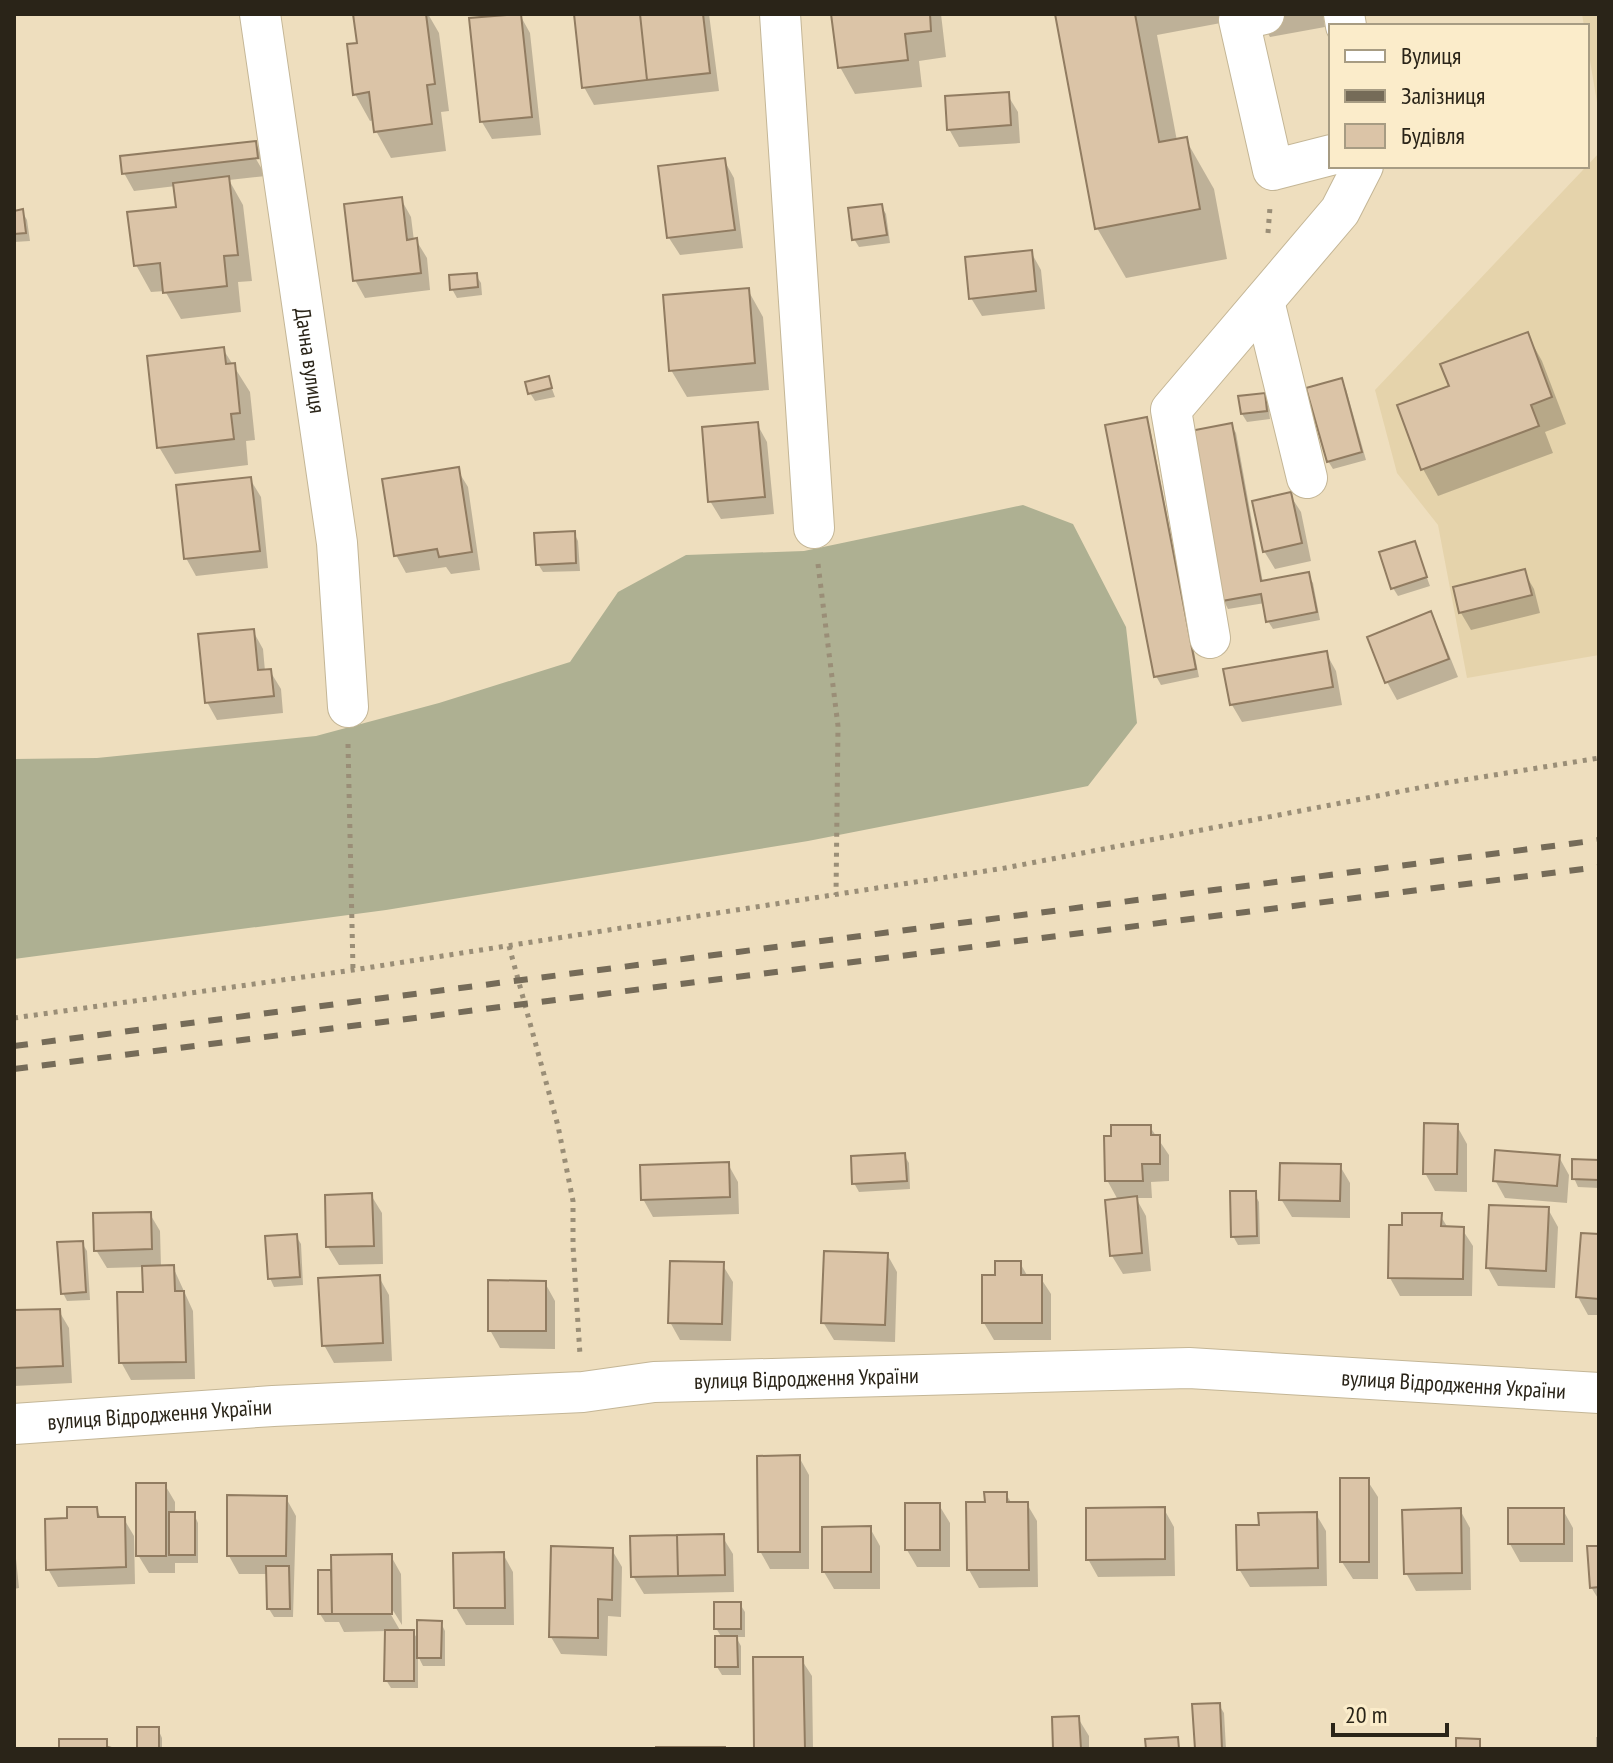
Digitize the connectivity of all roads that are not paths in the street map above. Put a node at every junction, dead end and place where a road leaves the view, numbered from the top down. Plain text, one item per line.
1 (260, 14) edge
2 (780, 14) edge
3 (1264, 14) edge
4 (1329, 156) edge
5 (1362, 168) edge
6 (1264, 301) junction
7 (1307, 478) dead end
8 (814, 528) road end
9 (1210, 638) dead end
10 (348, 707) road end
11 (1599, 1393) edge
12 (14, 1424) edge

1 - 10 street, Дачна вулиця
2 - 8 street
3 - 4 street
5 - 6 street
6 - 7 street
6 - 9 street
11 - 12 street, вулиця Відродження України

